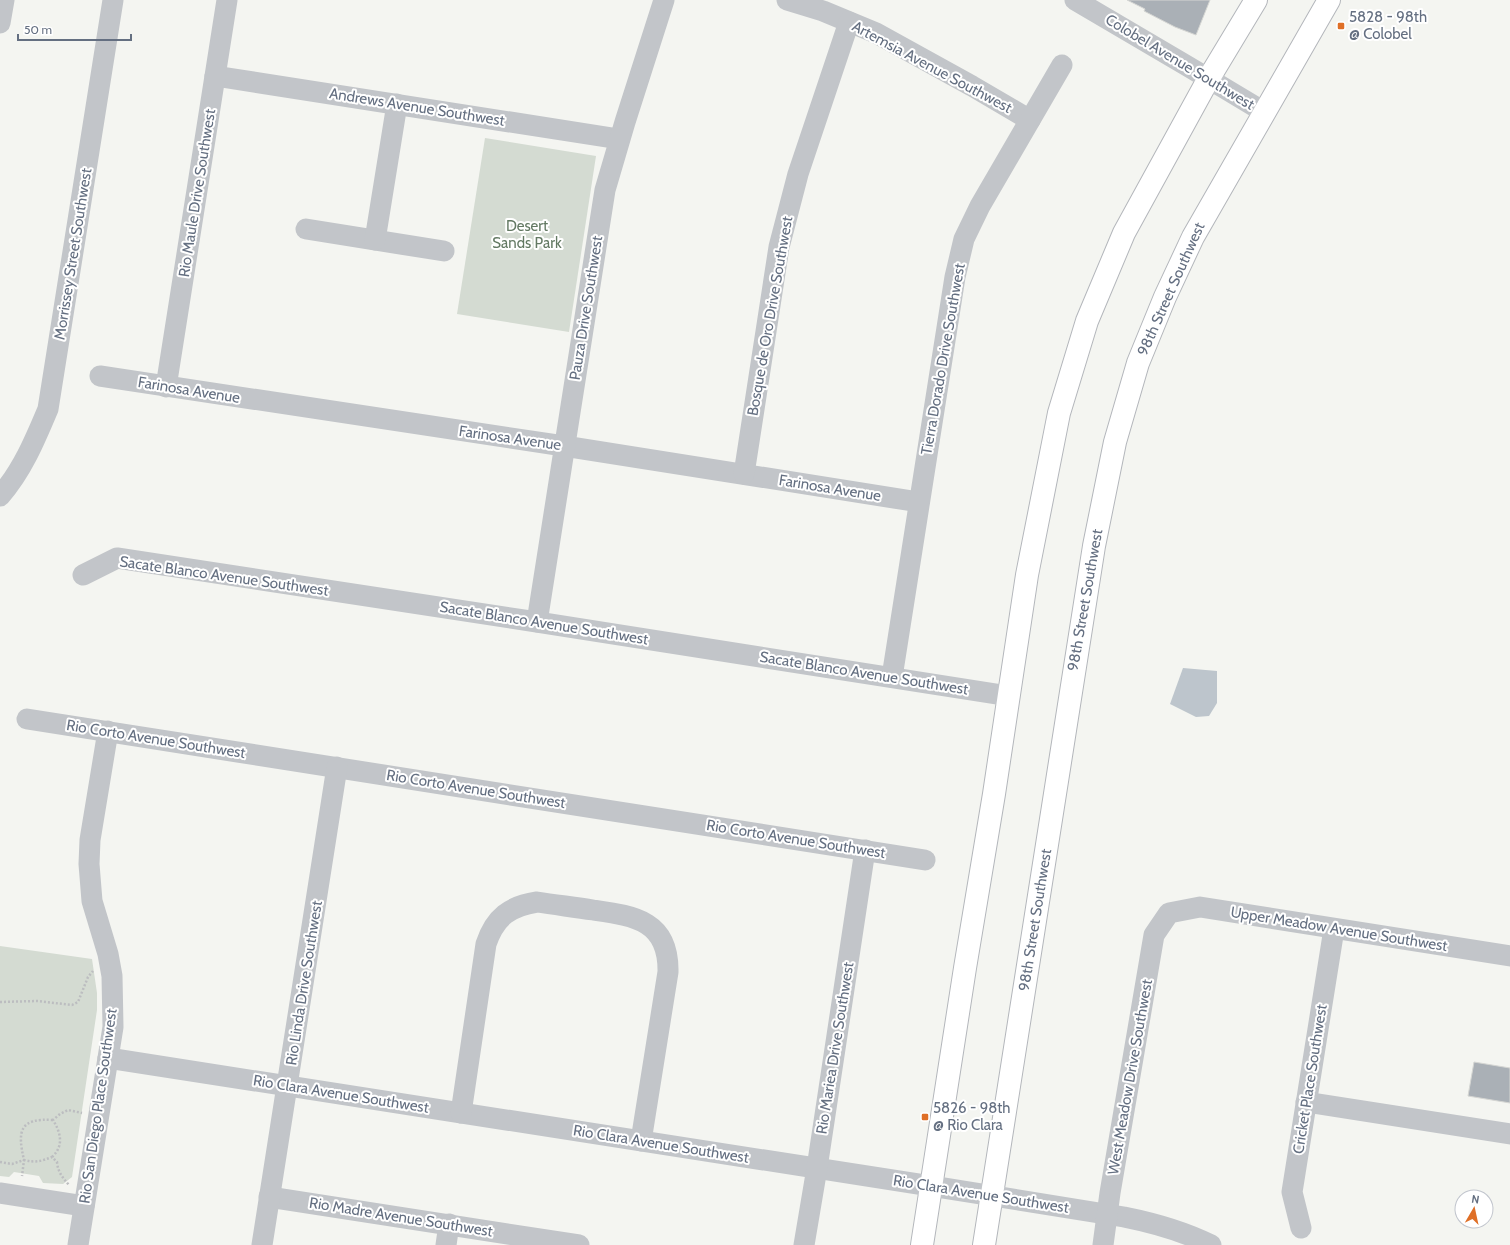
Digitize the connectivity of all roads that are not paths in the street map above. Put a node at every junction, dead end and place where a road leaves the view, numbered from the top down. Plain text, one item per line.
1 (113, 0) edge
2 (227, 0) edge
3 (664, 0) edge
4 (787, 0) edge
5 (1075, 0) edge
6 (1256, 0) edge
7 (1329, 0) edge
8 (849, 22) junction
9 (1062, 65) dead end
10 (215, 76) junction
11 (1209, 78) junction
12 (397, 104) junction
13 (1264, 112) junction
14 (1030, 120) junction
15 (619, 139) junction
16 (306, 229) dead end
17 (375, 240) junction
18 (444, 251) dead end
19 (100, 376) dead end
20 (166, 387) junction
21 (564, 446) junction
22 (744, 474) junction
23 (0, 496) edge
24 (919, 502) junction
25 (83, 575) dead end
26 (537, 622) junction
27 (892, 678) junction
28 (1009, 696) junction
29 (27, 719) dead end
30 (108, 731) junction
31 (337, 767) junction
32 (865, 850) junction
33 (925, 860) dead end
34 (1169, 913) joint
35 (1334, 929) junction
36 (1510, 956) edge
37 (108, 1058) junction
38 (288, 1086) junction
39 (1306, 1102) junction
40 (461, 1113) junction
41 (1510, 1134) edge
42 (640, 1141) junction
43 (817, 1168) junction
44 (930, 1186) junction
45 (0, 1193) edge
46 (992, 1196) junction
47 (270, 1197) junction
48 (84, 1206) junction
49 (1108, 1214) junction
50 (450, 1224) junction
51 (1301, 1228) dead end
52 (78, 1245) edge
53 (262, 1245) edge
54 (446, 1245) edge
55 (579, 1245) edge
56 (804, 1245) edge
57 (922, 1245) edge
58 (984, 1245) edge
59 (1103, 1245) edge
60 (1211, 1245) edge

1 - 23 street, Morrissey Street Southwest
2 - 10 street, Rio Maule Drive Southwest
3 - 15 street, Pauza Drive Southwest
4 - 8 street, Artemsia Avenue Southwest
5 - 11 street, Colobel Avenue Southwest
6 - 11 main road
7 - 13 main road, 98th Street Southwest
8 - 14 street, Artemsia Avenue Southwest
8 - 22 street, Bosque de Oro Drive Southwest
9 - 14 street, Tierra Dorado Drive Southwest
10 - 12 street, Andrews Avenue Southwest
10 - 20 street, Rio Maule Drive Southwest
11 - 13 street, Colobel Avenue Southwest
11 - 28 main road
12 - 15 street, Andrews Avenue Southwest
12 - 17 street
13 - 46 main road, 98th Street Southwest
14 - 24 street, Tierra Dorado Drive Southwest
15 - 21 street, Pauza Drive Southwest
16 - 17 street
17 - 18 street
19 - 20 street, Farinosa Avenue
20 - 21 street, Farinosa Avenue
21 - 22 street, Farinosa Avenue
21 - 26 street, Pauza Drive Southwest
22 - 24 street, Farinosa Avenue
24 - 27 street, Tierra Dorado Drive Southwest
25 - 26 street, Sacate Blanco Avenue Southwest
26 - 27 street, Sacate Blanco Avenue Southwest
27 - 28 street, Sacate Blanco Avenue Southwest
28 - 44 main road
29 - 30 street, Rio Corto Avenue Southwest
30 - 31 street, Rio Corto Avenue Southwest
30 - 37 street, Rio San Diego Place Southwest
31 - 32 street, Rio Corto Avenue Southwest
31 - 38 street, Rio Linda Drive Southwest
32 - 33 street, Rio Corto Avenue Southwest
32 - 43 street, Rio Mariea Drive Southwest
34 - 35 street, Upper Meadow Avenue Southwest
34 - 49 street, West Meadow Drive Southwest
35 - 36 street, Upper Meadow Avenue Southwest
35 - 39 street, Cricket Place Southwest
37 - 38 street, Rio Clara Avenue Southwest
37 - 48 street, Rio San Diego Place Southwest
38 - 40 street, Rio Clara Avenue Southwest
38 - 47 street, Rio Linda Drive Southwest
39 - 41 street
39 - 51 street, Cricket Place Southwest
40 - 42 street, Rio Clara Avenue Southwest
40 - 42 street
42 - 43 street, Rio Clara Avenue Southwest
43 - 44 street, Rio Clara Avenue Southwest
43 - 56 street, Rio Mariea Drive Southwest
44 - 46 street, Rio Clara Avenue Southwest
44 - 57 main road
45 - 48 street
46 - 49 street, Rio Clara Avenue Southwest
46 - 58 main road, 98th Street Southwest
47 - 50 street, Rio Madre Avenue Southwest
47 - 53 street, Rio Linda Drive Southwest
48 - 52 street, Rio San Diego Place Southwest
49 - 59 street, West Meadow Drive Southwest
49 - 60 street, Rio Clara Avenue Southwest
50 - 54 street
50 - 55 street, Rio Madre Avenue Southwest

